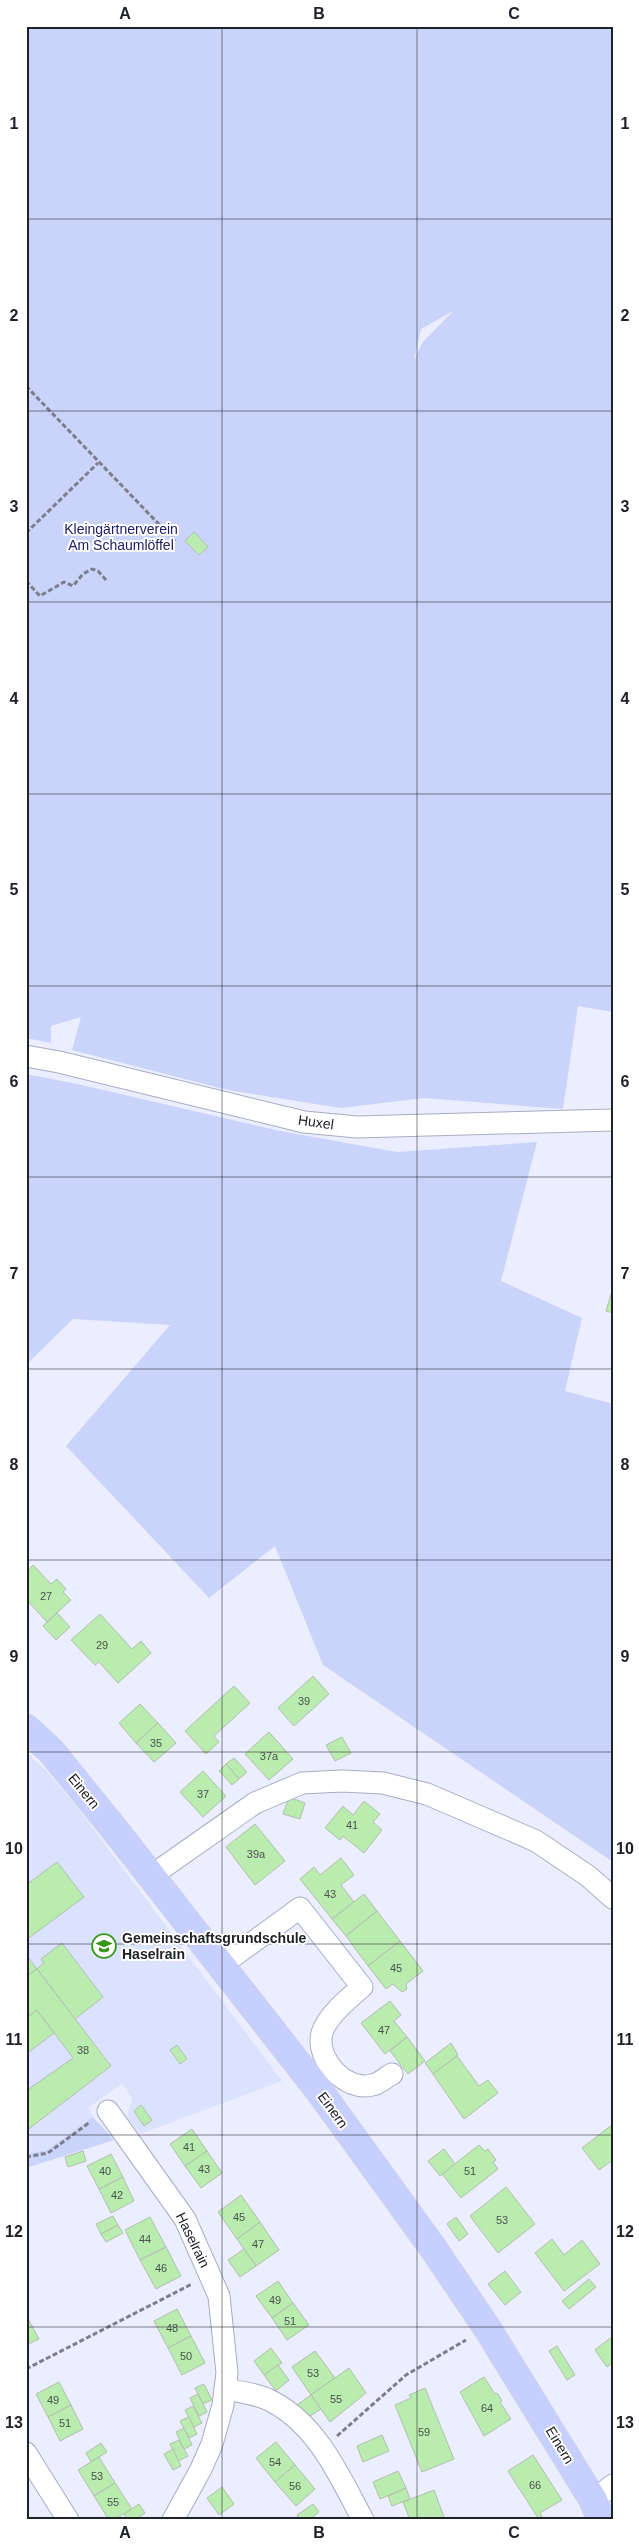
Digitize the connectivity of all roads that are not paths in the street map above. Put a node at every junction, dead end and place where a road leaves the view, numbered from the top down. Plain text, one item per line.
1 (26, 1056) edge
2 (613, 1120) edge
3 (26, 1728) edge
4 (151, 1876) junction
5 (613, 1898) edge
6 (220, 1966) junction
7 (392, 2074) dead end
8 (108, 2111) road end
9 (225, 2389) junction
10 (26, 2453) edge
11 (602, 2502) edge
12 (68, 2520) edge
13 (173, 2520) edge
14 (363, 2520) edge

1 - 2 street, Huxel
3 - 4 main road, Einern
4 - 5 street
4 - 6 main road, Einern
6 - 7 street
6 - 11 main road, Einern
8 - 9 street, Haselrain
9 - 13 street, Haselrain
9 - 14 street
10 - 12 street

